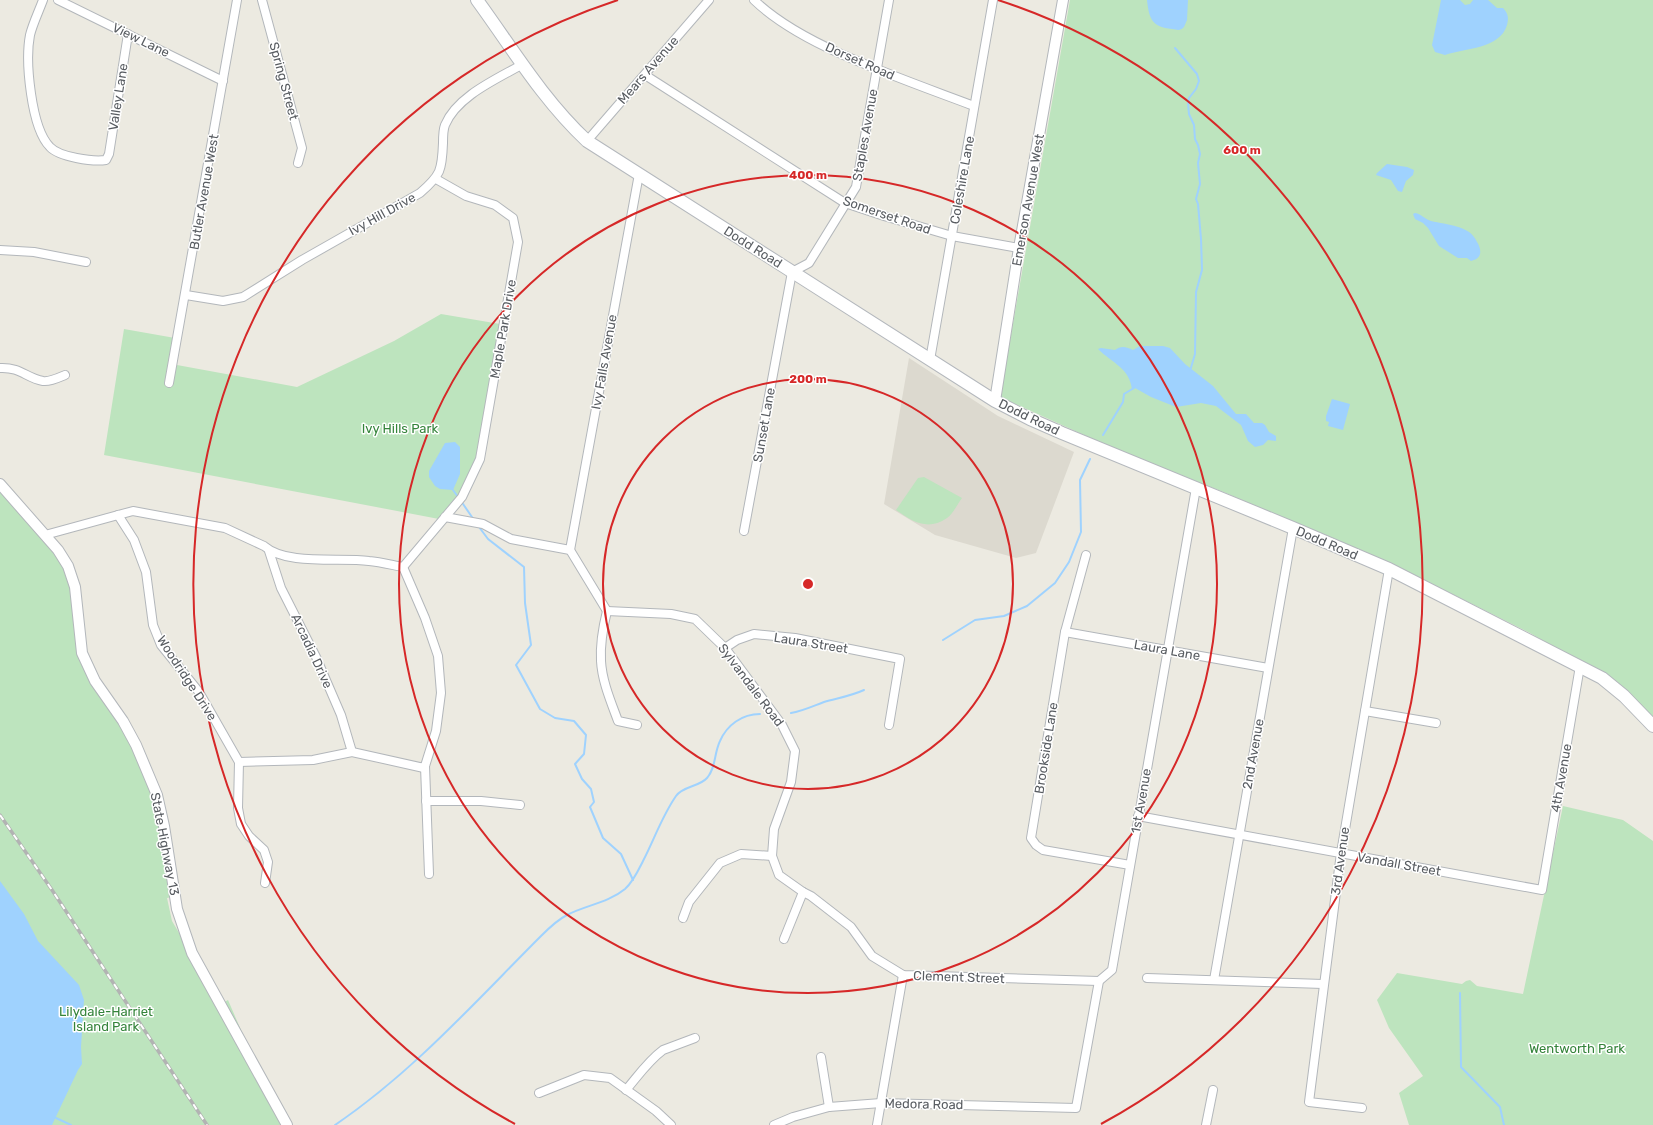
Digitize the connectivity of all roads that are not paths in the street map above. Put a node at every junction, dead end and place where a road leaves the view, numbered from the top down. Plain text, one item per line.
1 (43, 0) edge
2 (58, 0) edge
3 (237, 0) edge
4 (262, 0) edge
5 (477, 0) edge
6 (709, 0) edge
7 (754, 0) edge
8 (889, 0) edge
9 (993, 0) edge
10 (1063, 0) edge
11 (128, 34) junction
12 (523, 64) junction
13 (876, 70) junction
14 (645, 75) junction
15 (223, 81) junction
16 (974, 106) junction
17 (587, 141) junction
18 (298, 163) dead end
19 (639, 174) junction
20 (436, 179) junction
21 (845, 203) junction
22 (952, 236) junction
23 (1019, 248) junction
24 (0, 250) edge
25 (86, 262) dead end
26 (792, 272) junction
27 (186, 295) junction
28 (930, 360) junction
29 (0, 368) edge
30 (65, 376) dead end
31 (169, 384) dead end
32 (995, 401) junction
33 (0, 484) edge
34 (1196, 488) junction
35 (118, 515) junction
36 (445, 517) junction
37 (1293, 528) junction
38 (744, 531) dead end
39 (45, 535) junction
40 (570, 550) junction
41 (269, 551) junction
42 (1086, 555) dead end
43 (403, 567) junction
44 (1389, 569) junction
45 (607, 611) junction
46 (1065, 632) junction
47 (725, 648) junction
48 (1167, 650) junction
49 (1580, 666) junction
50 (1268, 668) junction
51 (1365, 711) junction
52 (1436, 723) dead end
53 (637, 725) dead end
54 (888, 725) dead end
55 (1653, 726) edge
56 (352, 752) junction
57 (239, 762) junction
58 (425, 766) junction
59 (426, 801) junction
60 (520, 805) dead end
61 (1138, 816) junction
62 (1239, 834) junction
63 (1341, 853) junction
64 (772, 856) junction
65 (1130, 865) junction
66 (429, 874) dead end
67 (265, 883) dead end
68 (1542, 890) joint
69 (803, 892) junction
70 (683, 918) dead end
71 (784, 939) dead end
72 (902, 975) junction
73 (1147, 978) dead end
74 (1214, 980) junction
75 (1100, 981) junction
76 (1323, 984) junction
77 (694, 1038) dead end
78 (821, 1057) dead end
79 (626, 1090) junction
80 (1212, 1090) dead end
81 (539, 1093) dead end
82 (881, 1103) junction
83 (829, 1107) junction
84 (1362, 1108) dead end
85 (287, 1125) edge
86 (671, 1125) edge
87 (774, 1125) edge
88 (878, 1125) edge
89 (1206, 1125) edge

1 - 11 street, Valley Lane
2 - 11 street, View Lane
3 - 15 street, Butler Avenue West
4 - 18 street, Spring Street
5 - 12 main road, Dodd Road
6 - 14 street, Mears Avenue
7 - 13 street, Dorset Road
8 - 13 street, Staples Avenue
9 - 16 street, Coleshire Lane
10 - 23 street, Emerson Avenue West
11 - 15 street, View Lane
12 - 17 main road, Dodd Road
12 - 20 street
13 - 16 street, Dorset Road
13 - 21 street, Staples Avenue
14 - 17 street, Mears Avenue
14 - 21 street, Somerset Road
15 - 27 street, Butler Avenue West
16 - 22 street, Coleshire Lane
17 - 19 main road, Dodd Road
19 - 26 main road, Dodd Road
19 - 40 street, Ivy Falls Avenue
20 - 27 street, Ivy Hill Drive
20 - 36 street, Maple Park Drive
21 - 22 street, Somerset Road
21 - 26 street, Staples Avenue
22 - 23 street, Somerset Road
22 - 28 street, Coleshire Lane
23 - 32 street, Emerson Avenue West
24 - 25 street
26 - 28 main road, Dodd Road
26 - 38 street, Sunset Lane
27 - 31 street, Butler Avenue West
28 - 32 main road, Dodd Road
29 - 30 street
32 - 34 main road, Dodd Road
33 - 39 street, State Highway 13
34 - 37 main road, Dodd Road
34 - 48 street, 1st Avenue
35 - 39 street
35 - 41 street
35 - 57 street, Woodridge Drive
36 - 40 street
36 - 43 street
37 - 44 main road, Dodd Road
37 - 50 street, 2nd Avenue
39 - 85 street, State Highway 13
40 - 45 street
41 - 43 street
41 - 56 street, Arcadia Drive
42 - 46 street, Brookside Lane
43 - 58 street
44 - 49 main road, Dodd Road
44 - 51 street, 3rd Avenue
45 - 47 street, Sylvandale Road
45 - 53 street
46 - 48 street, Laura Lane
46 - 65 street, Brookside Lane
47 - 54 street, Laura Street
47 - 64 street, Sylvandale Road
48 - 50 street, Laura Lane
48 - 61 street, 1st Avenue
49 - 55 main road, Dodd Road
49 - 68 street, 4th Avenue
50 - 62 street, 2nd Avenue
51 - 52 street
51 - 63 street, 3rd Avenue
56 - 57 street
56 - 58 street
57 - 67 street
58 - 59 street
59 - 60 street
59 - 66 street
61 - 62 street, Vandall Street
61 - 65 street, 1st Avenue
62 - 63 street, Vandall Street
62 - 74 street, 2nd Avenue
63 - 68 street, Vandall Street
63 - 76 street, 3rd Avenue
64 - 69 street, Sylvandale Road
64 - 70 street
65 - 75 street, 1st Avenue
69 - 71 street
69 - 72 street, Clement Street
72 - 75 street, Clement Street
72 - 82 street
73 - 74 street
74 - 76 street
75 - 82 street, Medora Road
76 - 84 street, 3rd Avenue
77 - 79 street
78 - 83 street
79 - 81 street
79 - 86 street
80 - 89 street
82 - 83 street, Medora Road
82 - 88 street
83 - 87 street, Medora Road

